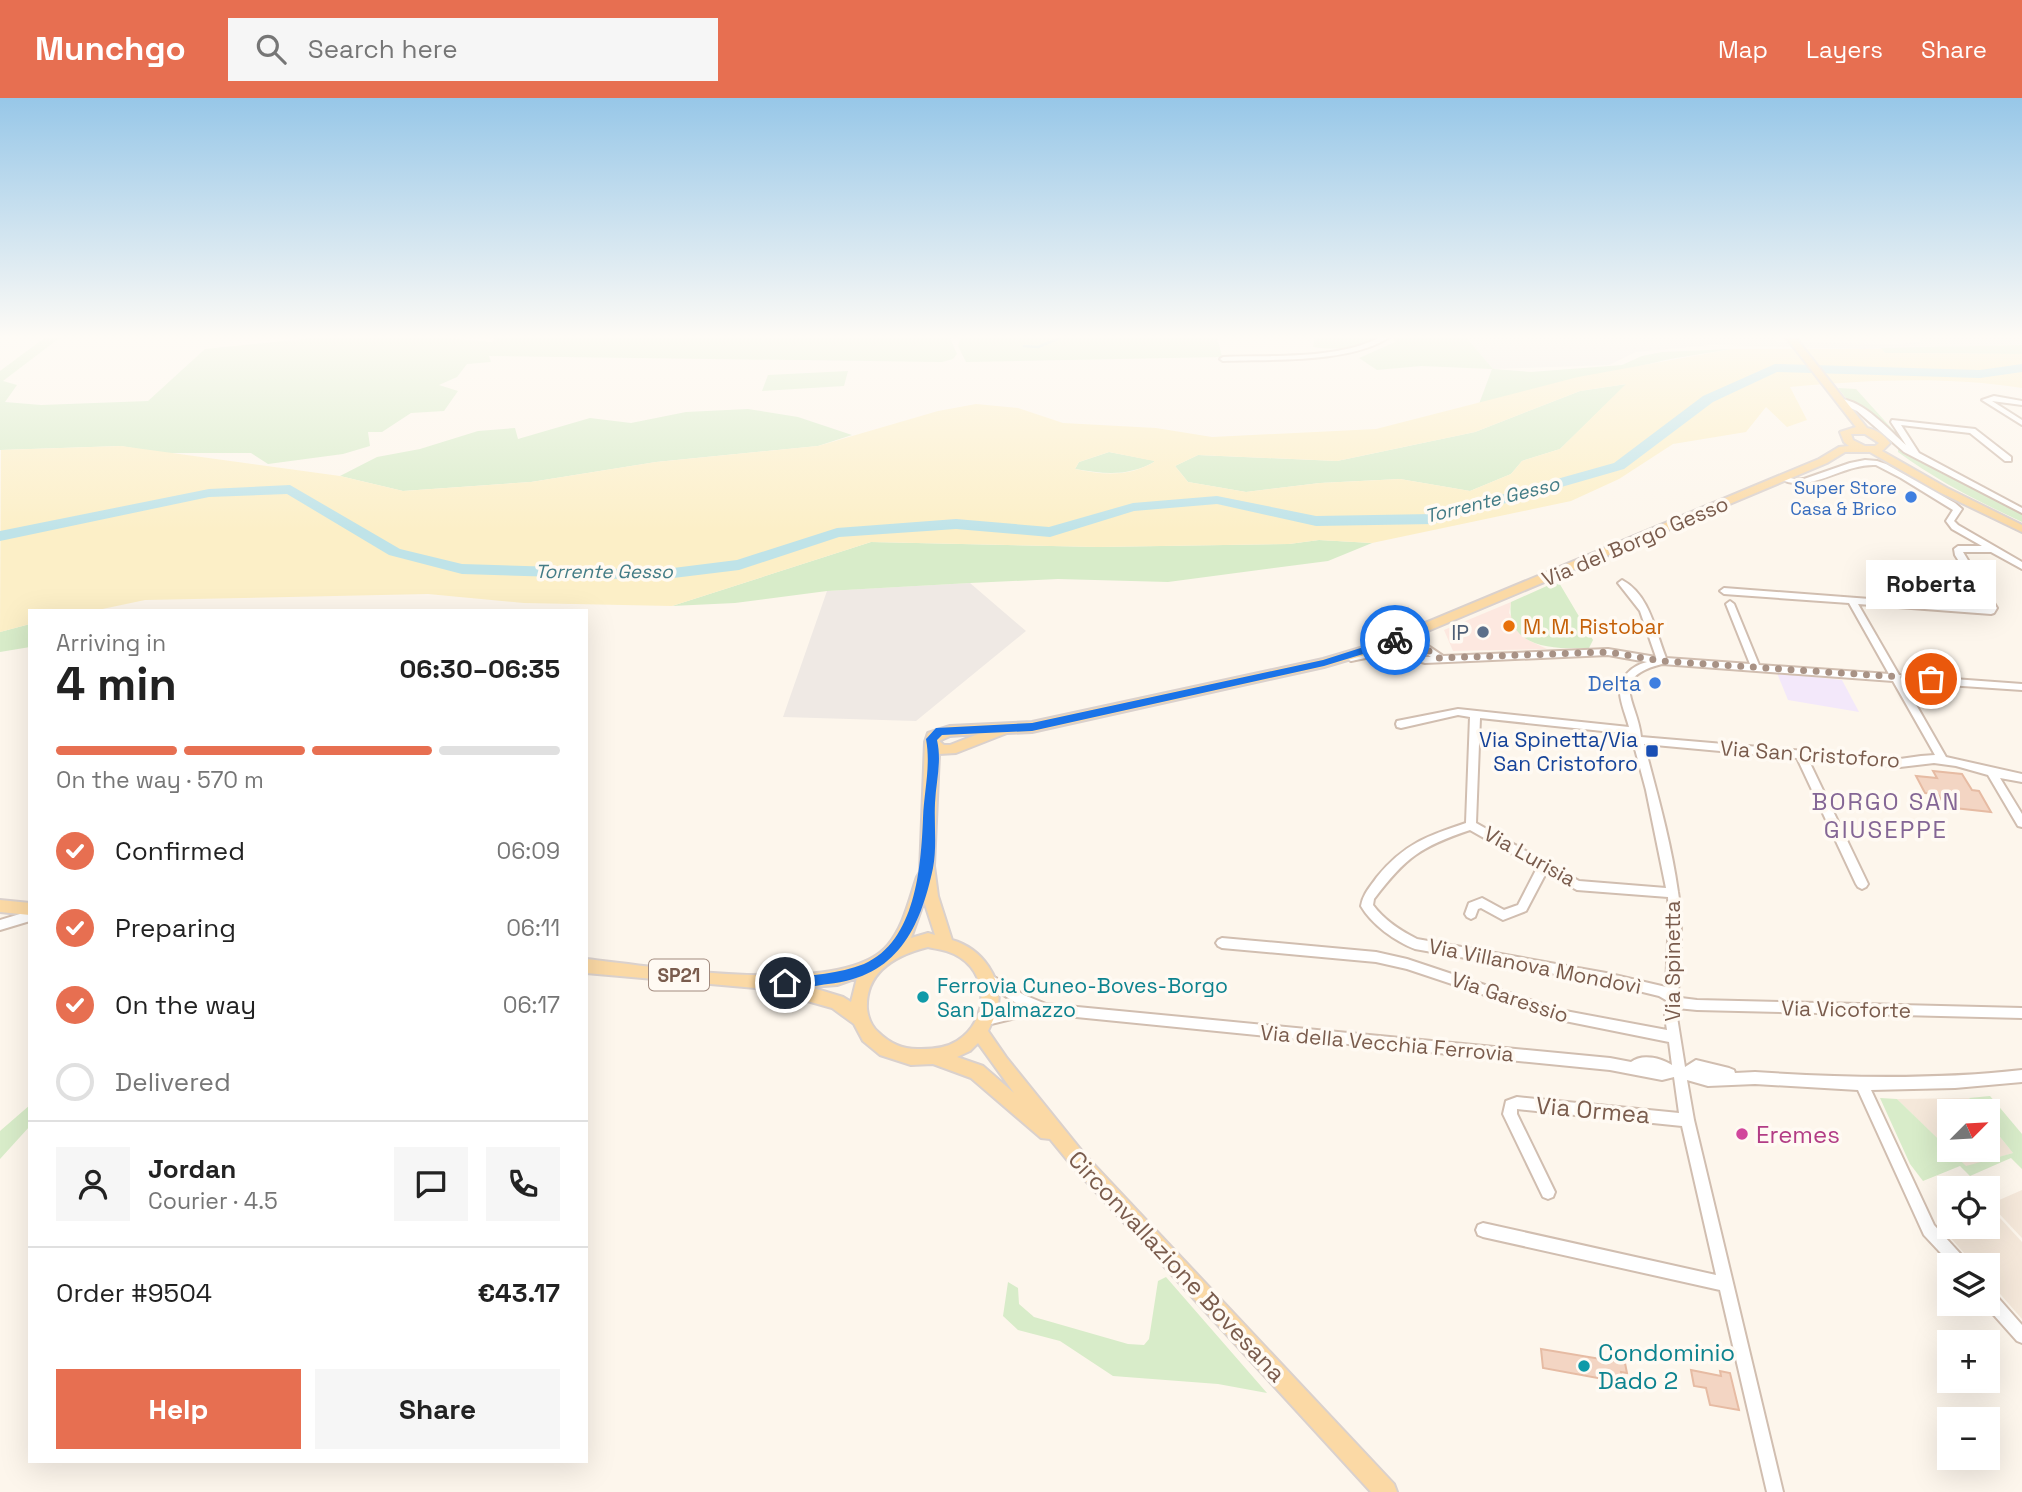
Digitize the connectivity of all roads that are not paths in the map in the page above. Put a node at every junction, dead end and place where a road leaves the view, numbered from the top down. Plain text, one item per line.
1 (1830, 401) edge
2 (1843, 401) joint
3 (1988, 401) edge
4 (2022, 423) edge
5 (1864, 431) junction
6 (1846, 439) junction
7 (1879, 448) junction
8 (1914, 453) junction
9 (2008, 459) dead end
10 (1783, 478) junction
11 (2022, 511) edge
12 (2022, 529) edge
13 (1991, 549) junction
14 (2022, 566) edge
15 (1622, 583) dead end
16 (1724, 591) dead end
17 (1852, 601) junction
18 (1730, 604) dead end
19 (1425, 628) junction
20 (1417, 642) junction
21 (1400, 645) junction
22 (1439, 658) junction
23 (1662, 661) junction
24 (1755, 666) junction
25 (1896, 676) junction
26 (2022, 687) edge
27 (1475, 712) junction
28 (1401, 724) dead end
29 (953, 730) junction
30 (1002, 730) junction
31 (1637, 735) junction
32 (933, 746) junction
33 (957, 747) junction
34 (1801, 755) junction
35 (1943, 760) junction
36 (933, 775) junction
37 (1993, 775) junction
38 (2022, 778) edge
39 (2022, 823) edge
40 (1471, 825) junction
41 (927, 866) junction
42 (1544, 866) junction
43 (1862, 884) dead end
44 (1673, 892) junction
45 (0, 906) edge
46 (28, 909) edge
47 (1471, 914) dead end
48 (28, 917) edge
49 (0, 925) edge
50 (945, 942) junction
51 (1222, 943) dead end
52 (895, 947) junction
53 (588, 966) edge
54 (870, 967) junction
55 (989, 978) junction
56 (771, 984) junction
57 (1671, 998) junction
58 (1040, 1007) junction
59 (2022, 1013) edge
60 (861, 1019) junction
61 (983, 1026) junction
62 (1673, 1037) junction
63 (935, 1057) junction
64 (1680, 1071) junction
65 (2022, 1076) edge
66 (1863, 1086) junction
67 (1687, 1120) junction
68 (1079, 1161) junction
69 (1548, 1192) dead end
70 (1483, 1230) dead end
71 (1950, 1253) edge
72 (1724, 1284) junction
73 (2000, 1311) edge
74 (2022, 1336) edge
75 (1386, 1492) edge
76 (1774, 1492) edge

1 - 6 main road
2 - 5 main road
2 - 8 street
3 - 4 street
5 - 6 main road
5 - 7 main road
6 - 7 main road, Via del Borgo Gesso
6 - 10 main road, Via del Borgo Gesso
7 - 12 main road
8 - 9 street
8 - 11 street
10 - 13 street
10 - 19 main road, Via del Borgo Gesso
13 - 14 street
13 - 17 street
15 - 23 street
16 - 17 street
17 - 25 street
18 - 24 street
19 - 20 street
19 - 21 main road, Via del Borgo Gesso
20 - 21 street
20 - 22 street
21 - 22 street
21 - 30 main road, Via del Borgo Gesso
22 - 23 street
23 - 24 street
23 - 31 street, Via Spinetta
24 - 25 street
25 - 26 street
25 - 35 street
27 - 28 street, Via San Cristoforo
27 - 31 street, Via San Cristoforo
27 - 40 street
29 - 30 main road
29 - 32 main road
29 - 33 main road
30 - 33 main road
31 - 34 street, Via San Cristoforo
31 - 44 street, Via Spinetta
32 - 33 main road
32 - 36 main road
33 - 36 main road
34 - 35 street, Via San Cristoforo
34 - 43 street
35 - 37 street, Via San Cristoforo
36 - 41 main road
37 - 38 street, Via San Cristoforo
37 - 39 street
40 - 42 street, Via Lurisia
40 - 57 street, Via Villanova Mondovì
41 - 50 main road
41 - 52 main road
42 - 44 street, Via Lurisia
42 - 47 street
44 - 57 street, Via Spinetta
45 - 46 main road
48 - 49 street
50 - 52 main road
50 - 55 main road
51 - 62 street, Via Garessio
52 - 54 main road
53 - 56 main road, SP21
54 - 56 main road, SP21
54 - 60 main road
55 - 58 street, Via della Vecchia Ferrovia
55 - 61 main road
56 - 60 main road, SP21
57 - 59 street, Via Vicoforte
57 - 62 street, Via Spinetta
58 - 61 street, Via della Vecchia Ferrovia
58 - 64 street, Via della Vecchia Ferrovia
60 - 63 main road
61 - 63 main road
61 - 68 main road, Circonvallazione Bovesana
62 - 64 street, Via Spinetta
63 - 68 main road
64 - 66 street, Via della Vecchia Ferrovia
64 - 67 street, Via Spinetta
65 - 66 street, Via della Vecchia Ferrovia
66 - 71 street
67 - 69 street, Via Ormea
67 - 72 street, Via Spinetta
68 - 75 main road, Circonvallazione Bovesana
70 - 72 street
72 - 76 street, Via Spinetta
73 - 74 street

